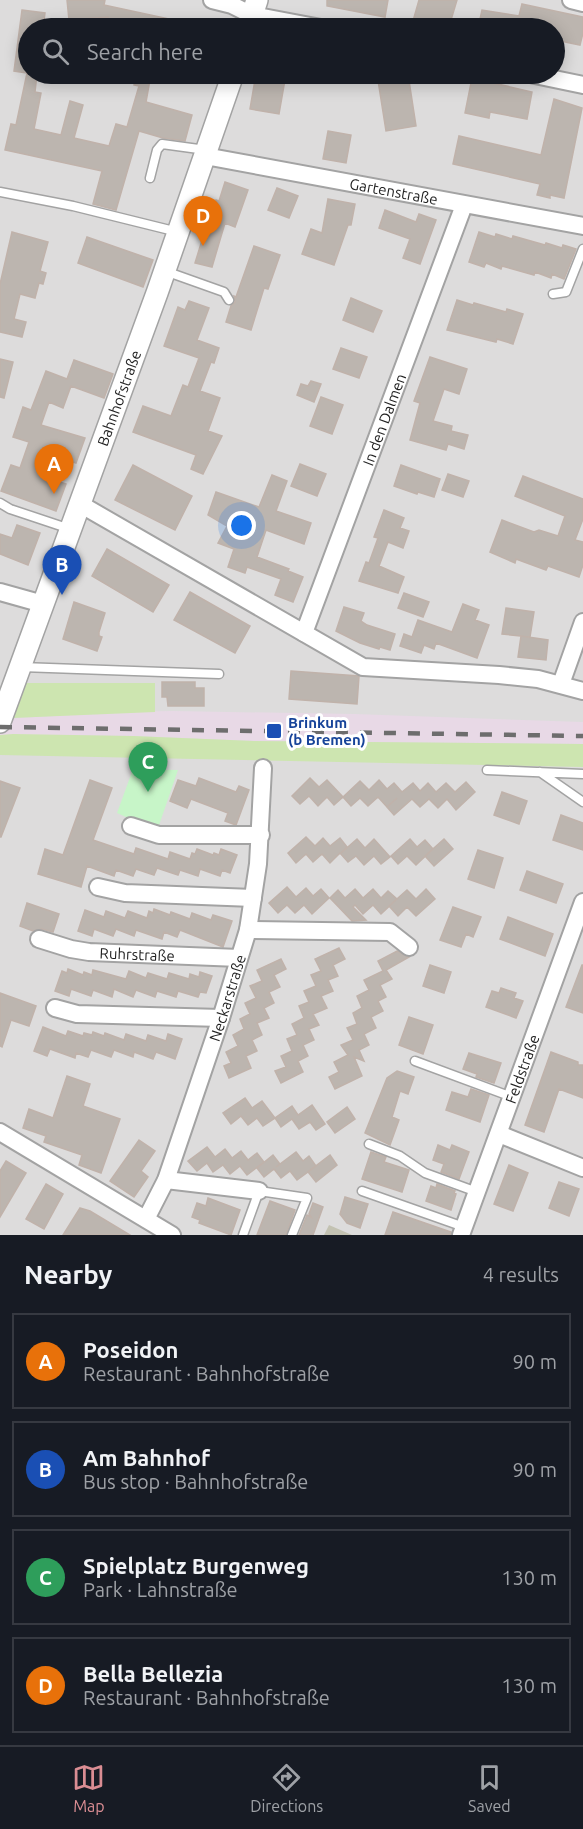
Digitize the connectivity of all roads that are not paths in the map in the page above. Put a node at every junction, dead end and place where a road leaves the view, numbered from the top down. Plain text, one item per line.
1 (212, 0) edge
2 (571, 0) edge
3 (583, 3) edge
4 (252, 14) edge
5 (272, 18) edge
6 (565, 79) edge
7 (583, 82) edge
8 (230, 84) edge
9 (206, 153) junction
10 (150, 178) dead end
11 (0, 192) edge
12 (464, 205) junction
13 (583, 226) edge
14 (179, 232) junction
15 (583, 249) edge
16 (165, 271) junction
17 (553, 294) dead end
18 (229, 300) dead end
19 (0, 503) edge
20 (80, 504) junction
21 (70, 529) junction
22 (0, 592) edge
23 (43, 604) junction
24 (583, 622) edge
25 (304, 633) junction
26 (20, 667) junction
27 (219, 674) dead end
28 (561, 684) junction
29 (583, 691) edge
30 (0, 722) edge
31 (263, 768) dead end
32 (487, 770) dead end
33 (540, 772) junction
34 (583, 774) edge
35 (583, 802) edge
36 (131, 826) dead end
37 (261, 835) junction
38 (98, 887) dead end
39 (253, 898) junction
40 (583, 902) edge
41 (248, 930) junction
42 (39, 939) dead end
43 (409, 947) dead end
44 (239, 958) junction
45 (55, 1008) dead end
46 (220, 1018) junction
47 (415, 1061) dead end
48 (513, 1097) junction
49 (0, 1132) edge
50 (499, 1134) junction
51 (369, 1144) dead end
52 (583, 1168) edge
53 (166, 1180) junction
54 (259, 1191) junction
55 (362, 1191) dead end
56 (478, 1192) junction
57 (146, 1219) junction
58 (463, 1231) edge
59 (172, 1235) edge
60 (243, 1235) edge
61 (292, 1235) edge

1 - 4 street
2 - 3 street
4 - 5 street
6 - 7 street
8 - 9 street, Bahnhofstraße
9 - 10 lane
9 - 12 street, Gartenstraße
9 - 14 street, Bahnhofstraße
11 - 14 lane
12 - 13 street, Gartenstraße
12 - 25 street, In den Dalmen
14 - 16 street, Bahnhofstraße
15 - 17 lane
16 - 18 lane
16 - 20 street, Bahnhofstraße
19 - 21 lane
20 - 21 street, Bahnhofstraße
20 - 25 street
21 - 23 street, Bahnhofstraße
22 - 23 street
23 - 26 street, Bahnhofstraße
24 - 28 street
25 - 28 street
26 - 27 lane
26 - 30 street, Bahnhofstraße
28 - 29 street
31 - 37 street, Neckarstraße
32 - 33 lane
33 - 34 lane
33 - 35 lane
36 - 37 street
37 - 39 street, Neckarstraße
38 - 39 street
39 - 41 street, Neckarstraße
40 - 48 street, Feldstraße
41 - 43 street
41 - 44 street, Neckarstraße
42 - 44 street, Ruhrstraße
44 - 46 street, Neckarstraße
45 - 46 street
46 - 53 street, Neckarstraße
47 - 48 lane
48 - 50 street, Feldstraße
49 - 57 street
50 - 52 street
50 - 56 street, Feldstraße
51 - 56 lane
53 - 54 street
53 - 57 street, Neckarstraße
54 - 60 lane
54 - 61 lane
55 - 58 lane
56 - 58 street, Feldstraße
57 - 59 street

